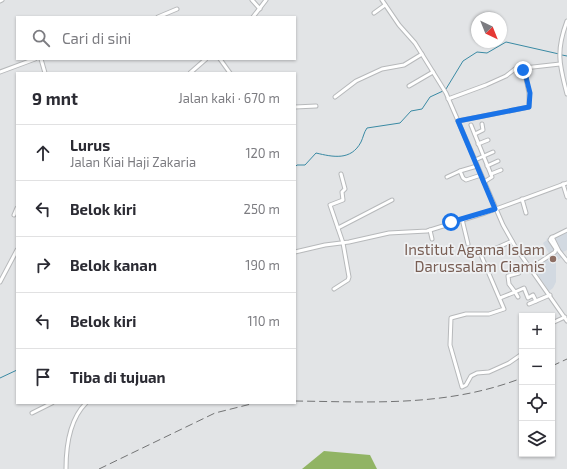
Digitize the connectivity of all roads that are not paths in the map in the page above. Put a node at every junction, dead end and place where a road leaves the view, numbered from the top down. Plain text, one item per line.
1 (252, 0) edge
2 (266, 0) edge
3 (382, 0) edge
4 (385, 5) junction
5 (260, 8) junction
6 (177, 9) dead end
7 (374, 13) dead end
8 (160, 16) edge
9 (254, 16) edge
10 (567, 21) edge
11 (422, 54) junction
12 (32, 60) edge
13 (41, 60) edge
14 (205, 60) edge
15 (221, 60) edge
16 (560, 64) junction
17 (524, 69) junction
18 (0, 72) edge
19 (46, 72) edge
20 (191, 72) edge
21 (229, 72) edge
22 (432, 72) junction
23 (409, 86) dead end
24 (567, 94) edge
25 (335, 98) dead end
26 (448, 99) junction
27 (316, 106) dead end
28 (296, 107) edge
29 (458, 121) junction
30 (482, 124) dead end
31 (471, 125) dead end
32 (475, 134) junction
33 (488, 140) dead end
34 (478, 144) junction
35 (493, 152) dead end
36 (483, 157) junction
37 (475, 160) junction
38 (498, 161) dead end
39 (477, 166) junction
40 (487, 166) junction
41 (501, 170) dead end
42 (460, 171) junction
43 (341, 174) dead end
44 (490, 174) junction
45 (481, 175) junction
46 (447, 177) dead end
47 (484, 182) junction
48 (567, 183) edge
49 (563, 184) junction
50 (567, 197) edge
51 (392, 200) dead end
52 (522, 200) junction
53 (495, 209) junction
54 (16, 210) edge
55 (526, 213) dead end
56 (14, 215) dead end
57 (462, 219) junction
58 (338, 228) junction
59 (430, 230) junction
60 (567, 230) edge
61 (552, 237) junction
62 (432, 239) dead end
63 (512, 241) junction
64 (343, 243) junction
65 (468, 244) dead end
66 (296, 252) edge
67 (16, 256) edge
68 (567, 261) edge
69 (530, 267) junction
70 (0, 282) edge
71 (334, 289) dead end
72 (515, 292) junction
73 (550, 295) junction
74 (518, 297) dead end
75 (500, 298) junction
76 (536, 301) junction
77 (529, 304) dead end
78 (566, 319) edge
79 (555, 322) edge
80 (519, 356) edge
81 (50, 404) edge
82 (85, 404) edge
83 (32, 413) dead end
84 (66, 469) edge

1 - 5 street
2 - 5 street
3 - 4 street
4 - 7 street
4 - 11 street
5 - 9 street
6 - 8 street
10 - 16 street
11 - 22 street
11 - 25 street
12 - 18 street
13 - 19 street
14 - 20 street
15 - 21 street
16 - 17 street
16 - 24 street
17 - 26 street
17 - 29 street
22 - 23 street
22 - 26 street
26 - 29 street
27 - 28 street
29 - 37 street
30 - 32 street
31 - 32 street
32 - 34 street
33 - 34 street
34 - 36 street
35 - 36 street
36 - 37 street
36 - 40 street
37 - 39 street
38 - 40 street
39 - 42 street
39 - 45 street
40 - 44 street
41 - 44 street
42 - 45 street
42 - 46 street
43 - 58 street
44 - 47 street
45 - 47 street
47 - 53 street
48 - 49 street
49 - 50 street
49 - 52 street
51 - 58 street
52 - 53 street
52 - 55 street
53 - 57 street
53 - 63 street
54 - 56 street
57 - 59 street
57 - 65 street
58 - 64 street
59 - 62 street
59 - 64 street
60 - 61 street
61 - 68 street
61 - 69 street
63 - 69 street
63 - 75 street
64 - 66 street
64 - 71 street
67 - 70 street
69 - 72 street
69 - 73 street
72 - 74 street
72 - 75 street
72 - 76 street
73 - 76 street
73 - 78 street
75 - 80 street
76 - 77 street
78 - 79 street
81 - 83 street
82 - 84 street

